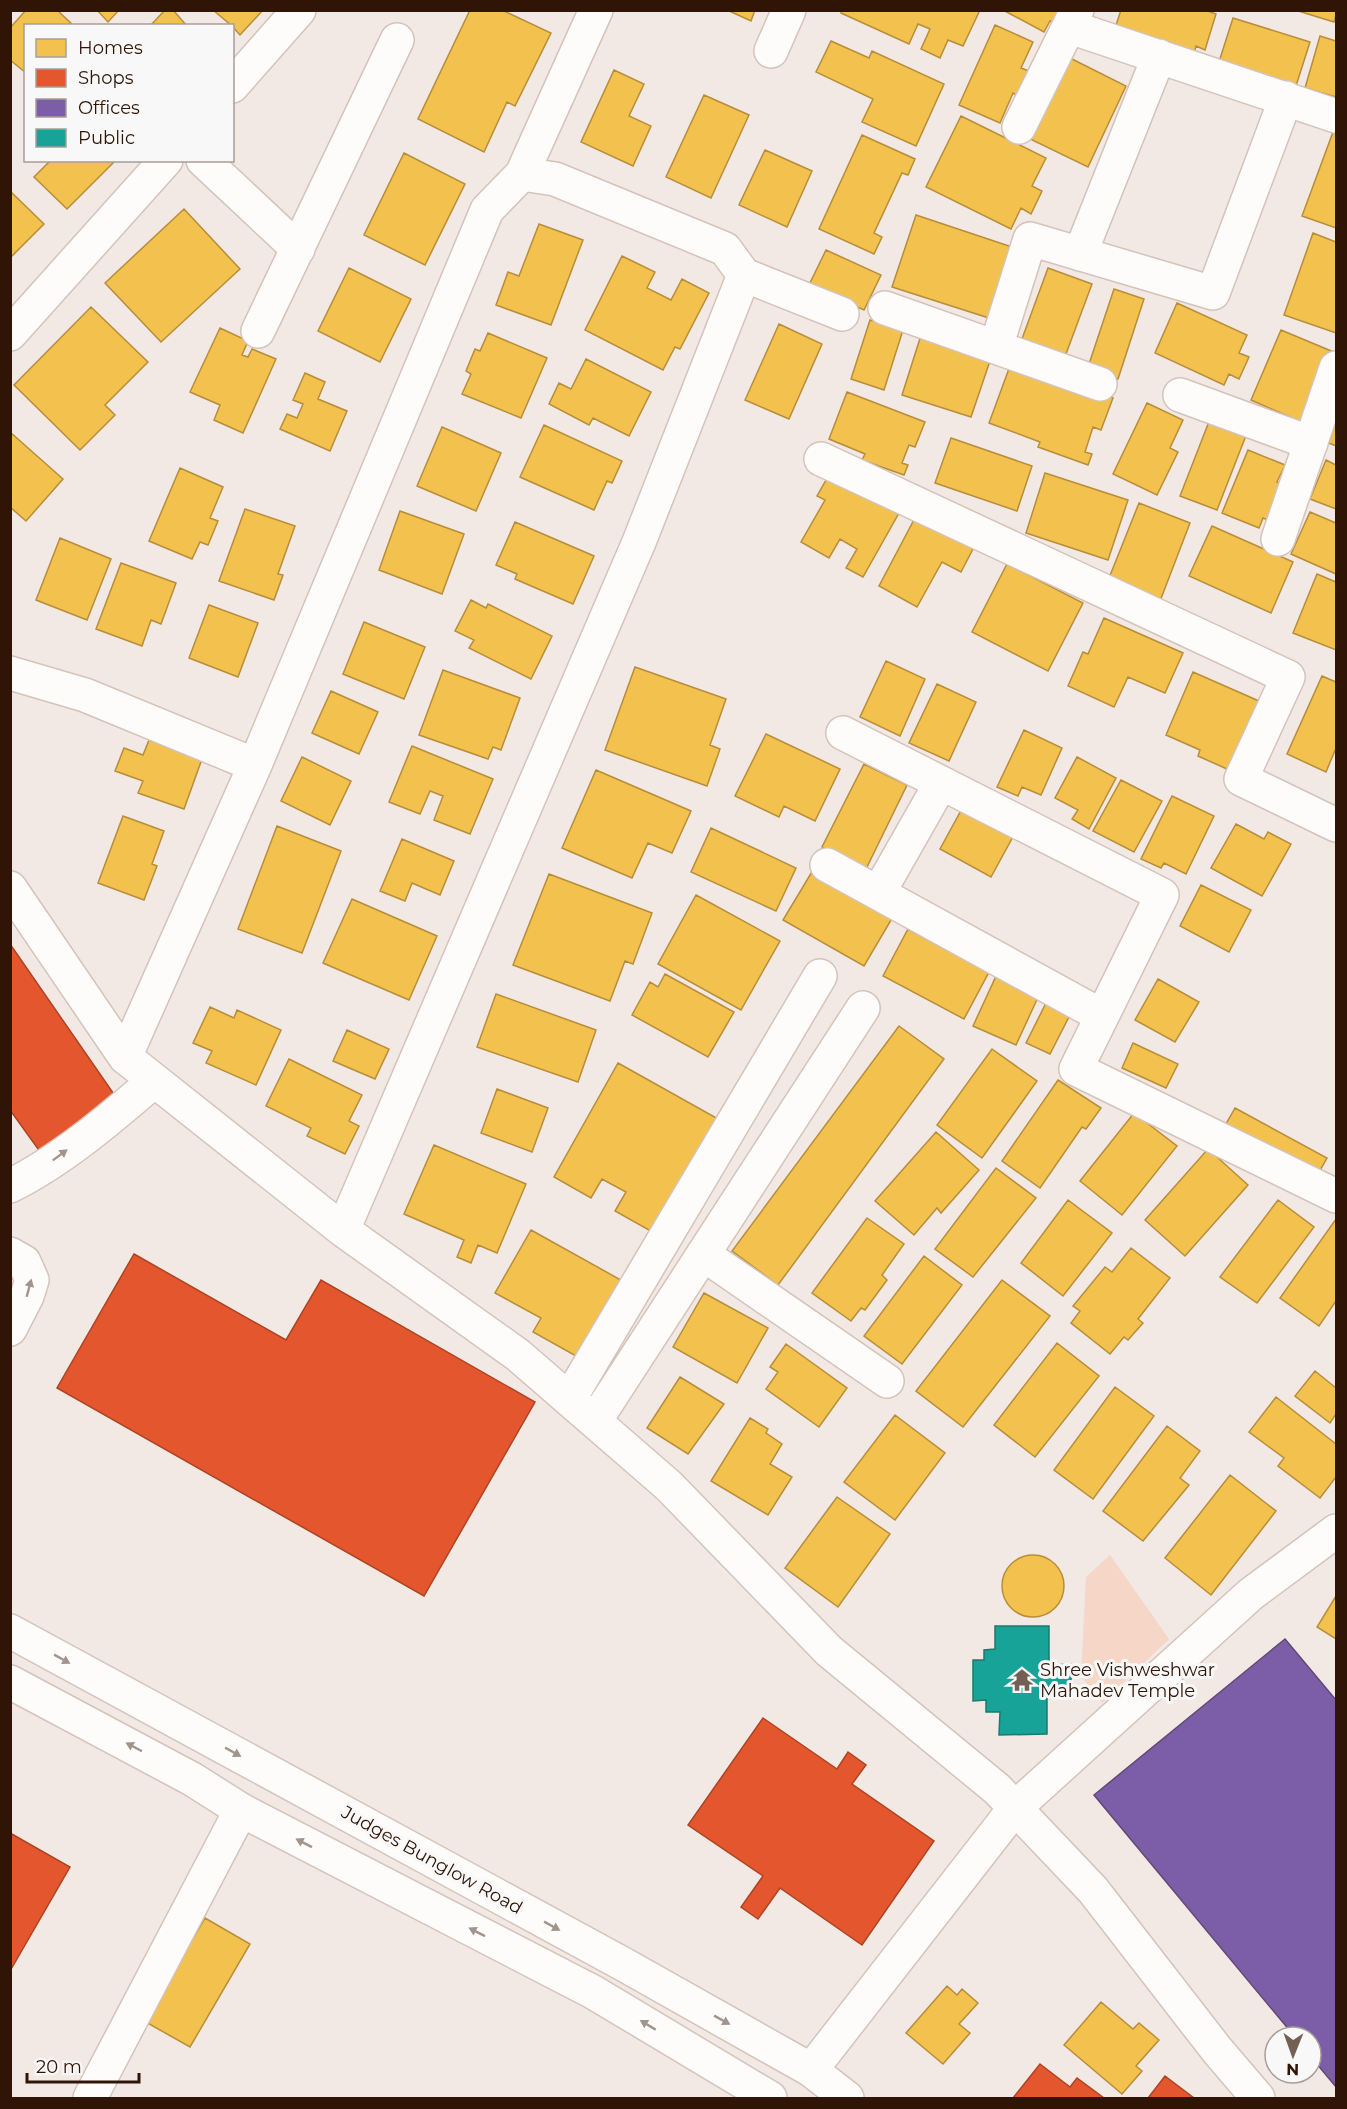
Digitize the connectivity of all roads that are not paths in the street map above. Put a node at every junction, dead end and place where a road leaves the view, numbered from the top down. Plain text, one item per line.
1 (299, 10) edge
2 (596, 10) edge
3 (789, 10) edge
4 (1073, 19) edge
5 (396, 40) dead end
6 (771, 51) dead end
7 (1159, 56) junction
8 (234, 84) edge
9 (1286, 98) junction
10 (1336, 116) edge
11 (1018, 128) dead end
12 (164, 162) edge
13 (205, 162) edge
14 (522, 174) junction
15 (298, 249) junction
16 (1080, 254) junction
17 (744, 275) junction
18 (885, 308) dead end
19 (842, 314) dead end
20 (258, 332) dead end
21 (10, 334) edge
22 (996, 347) junction
23 (1336, 368) edge
24 (1100, 384) dead end
25 (1180, 395) dead end
26 (1311, 443) junction
27 (821, 459) dead end
28 (1278, 538) dead end
29 (10, 673) edge
30 (843, 733) dead end
31 (255, 765) junction
32 (941, 783) junction
33 (1336, 825) edge
34 (827, 865) dead end
35 (10, 888) edge
36 (879, 892) junction
37 (820, 976) dead end
38 (863, 1008) dead end
39 (1102, 1016) junction
40 (125, 1057) junction
41 (154, 1081) junction
42 (10, 1186) edge
43 (1336, 1196) edge
44 (343, 1230) junction
45 (10, 1254) edge
46 (703, 1254) junction
47 (10, 1329) edge
48 (887, 1381) dead end
49 (570, 1398) junction
50 (596, 1421) junction
51 (1336, 1531) edge
52 (10, 1631) edge
53 (10, 1682) edge
54 (1015, 1809) junction
55 (241, 1810) junction
56 (811, 2070) junction
57 (90, 2098) edge
58 (770, 2098) edge
59 (847, 2098) edge
60 (1258, 2098) edge

1 - 8 street
2 - 14 street
3 - 6 street
4 - 7 street
4 - 11 street
5 - 15 street
7 - 9 street
7 - 16 street
9 - 10 street
9 - 16 street
12 - 21 street
13 - 15 street
14 - 17 street
14 - 31 street
15 - 20 street
16 - 22 street
17 - 19 street
17 - 44 street
18 - 22 street
22 - 24 street
23 - 26 street
25 - 26 street
26 - 28 street
27 - 33 street
29 - 31 street
30 - 32 street
31 - 40 street
32 - 36 street
32 - 39 street
34 - 36 street
35 - 40 street
36 - 39 street
37 - 49 street
38 - 46 street
39 - 43 street
40 - 41 street
42 -> 41 street
41 - 44 street
44 - 49 street
47 -> 45 street
46 - 48 street
46 - 50 street
49 - 50 street
50 - 54 street
51 - 54 street
52 -> 56 street, Judges Bunglow Road
55 -> 53 street
54 - 56 street
54 - 60 street
55 - 57 street
58 -> 55 street
56 - 59 street, Judges Bunglow Road

